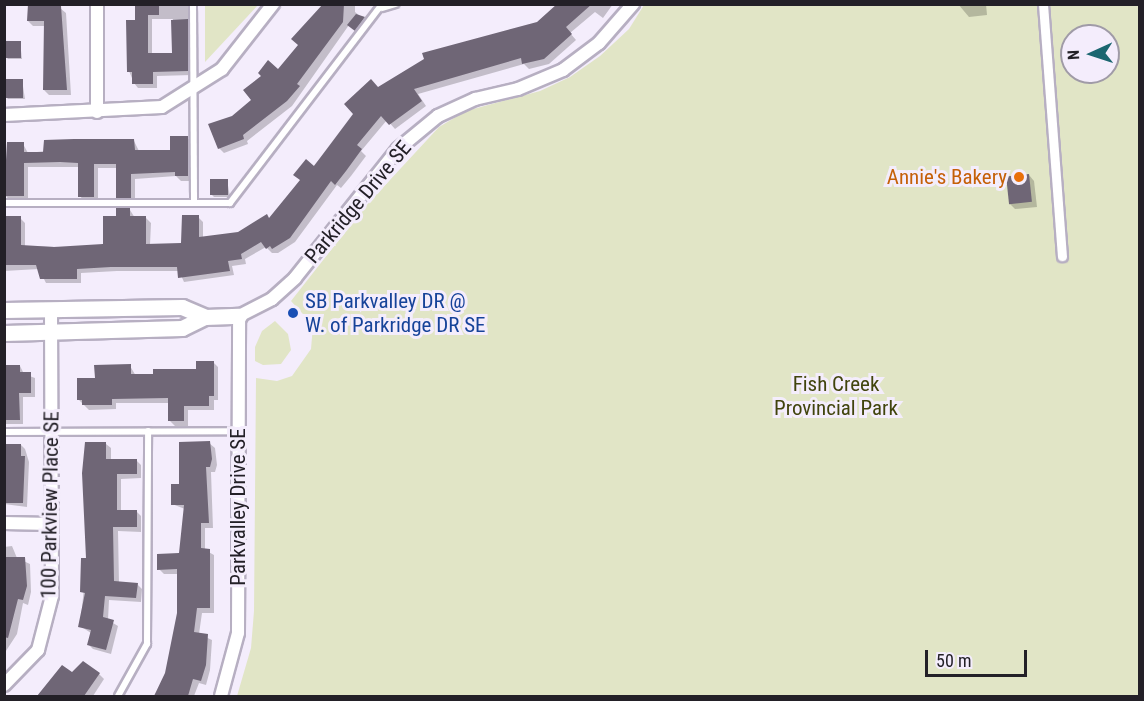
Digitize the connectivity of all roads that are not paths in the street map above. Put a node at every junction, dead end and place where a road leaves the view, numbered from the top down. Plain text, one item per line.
1 (97, 4) edge
2 (193, 4) edge
3 (273, 4) edge
4 (395, 4) edge
5 (633, 4) edge
6 (1043, 4) edge
7 (382, 6) edge
8 (194, 90) junction
9 (97, 112) junction
10 (4, 115) edge
11 (4, 203) edge
12 (194, 203) junction
13 (1062, 256) dead end
14 (4, 310) edge
15 (51, 310) junction
16 (239, 316) junction
17 (205, 317) junction
18 (4, 333) edge
19 (51, 333) junction
20 (238, 430) junction
21 (148, 431) junction
22 (4, 432) edge
23 (53, 432) junction
24 (4, 523) edge
25 (51, 524) junction
26 (4, 685) edge
27 (118, 696) edge
28 (222, 696) edge

1 - 9 street
2 - 8 lane
3 - 8 street
4 - 7 lane
5 - 16 street, Parkridge Drive SE
6 - 13 street
7 - 12 lane
8 - 9 street
8 - 12 lane
9 - 10 street
11 - 12 lane
14 - 15 street
15 - 17 street
15 - 19 street, 100 Parkview Place SE
16 - 17 street
16 - 20 street, Parkvalley Drive SE
17 - 19 street
18 - 19 street
19 - 23 street, 100 Parkview Place SE
20 - 21 lane
20 - 28 street, Parkvalley Drive SE
21 - 23 lane
21 - 27 lane
22 - 23 lane
23 - 25 street, 100 Parkview Place SE
24 - 25 street
25 - 26 street, 100 Parkview Place SE

